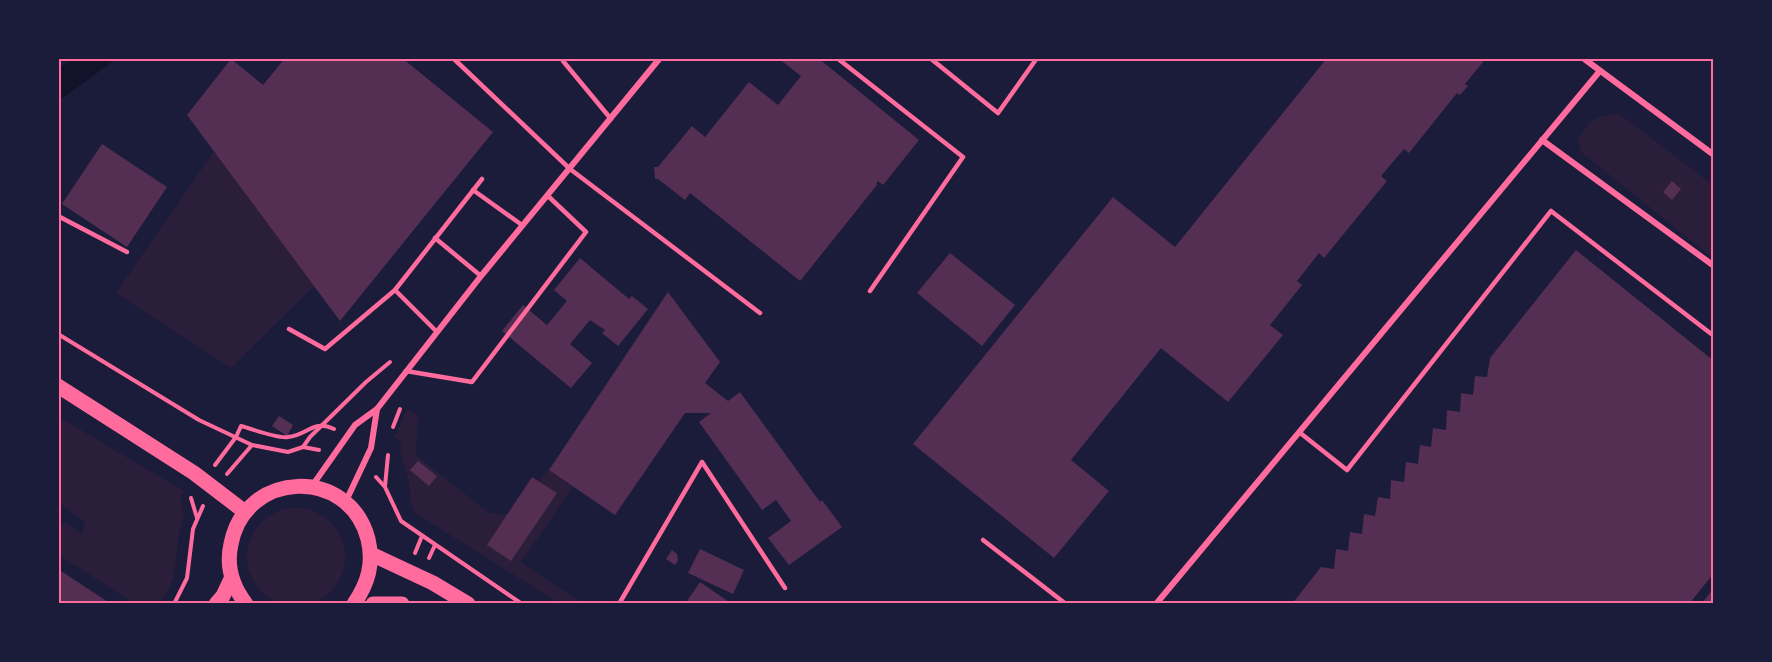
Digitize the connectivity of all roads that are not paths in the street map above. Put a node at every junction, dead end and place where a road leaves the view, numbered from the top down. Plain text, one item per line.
1 (453, 58) edge
2 (566, 58) edge
3 (660, 58) edge
4 (837, 58) edge
5 (930, 58) edge
6 (1037, 58) edge
7 (1582, 58) edge
8 (1599, 72) junction
9 (611, 119) junction
10 (1542, 140) junction
11 (1713, 155) edge
12 (570, 169) junction
13 (482, 179) dead end
14 (473, 190) junction
15 (548, 196) junction
16 (58, 216) edge
17 (522, 225) junction
18 (435, 238) junction
19 (127, 252) dead end
20 (1713, 266) edge
21 (481, 276) junction
22 (395, 290) junction
23 (870, 291) dead end
24 (760, 313) dead end
25 (289, 328) dead end
26 (437, 332) junction
27 (1713, 336) edge
28 (406, 371) junction
29 (58, 386) edge
30 (377, 409) junction
31 (1299, 432) junction
32 (312, 486) junction
33 (346, 502) junction
34 (245, 512) junction
35 (983, 540) dead end
36 (371, 554) junction
37 (231, 579) junction
38 (785, 588) dead end
39 (216, 603) edge
40 (246, 603) edge
41 (354, 603) edge
42 (373, 603) edge
43 (402, 603) edge
44 (468, 603) edge
45 (619, 603) edge
46 (1066, 603) edge
47 (1156, 603) edge

1 - 12 lane
2 - 9 lane
3 - 9 street
4 - 23 lane
5 - 6 lane
7 - 8 street
8 - 10 street
8 - 11 street
9 - 12 street
10 - 20 street
10 - 31 street
12 - 15 street
12 - 24 lane
13 - 14 lane
14 - 17 lane
14 - 18 lane
15 - 17 street
15 - 28 lane
16 - 19 lane
17 - 21 street
18 - 21 lane
18 - 22 lane
21 - 26 street
22 - 25 lane
22 - 26 lane
26 - 28 street
27 - 31 lane
28 - 30 street
29 - 34 main road
30 - 32 street
30 - 33 street
31 - 47 street
32 - 33 main road
32 - 34 main road
33 - 36 main road
34 - 37 main road
35 - 46 lane
36 - 41 main road
36 - 44 main road
37 - 39 main road
37 - 40 main road
38 - 45 lane
42 - 43 main road

